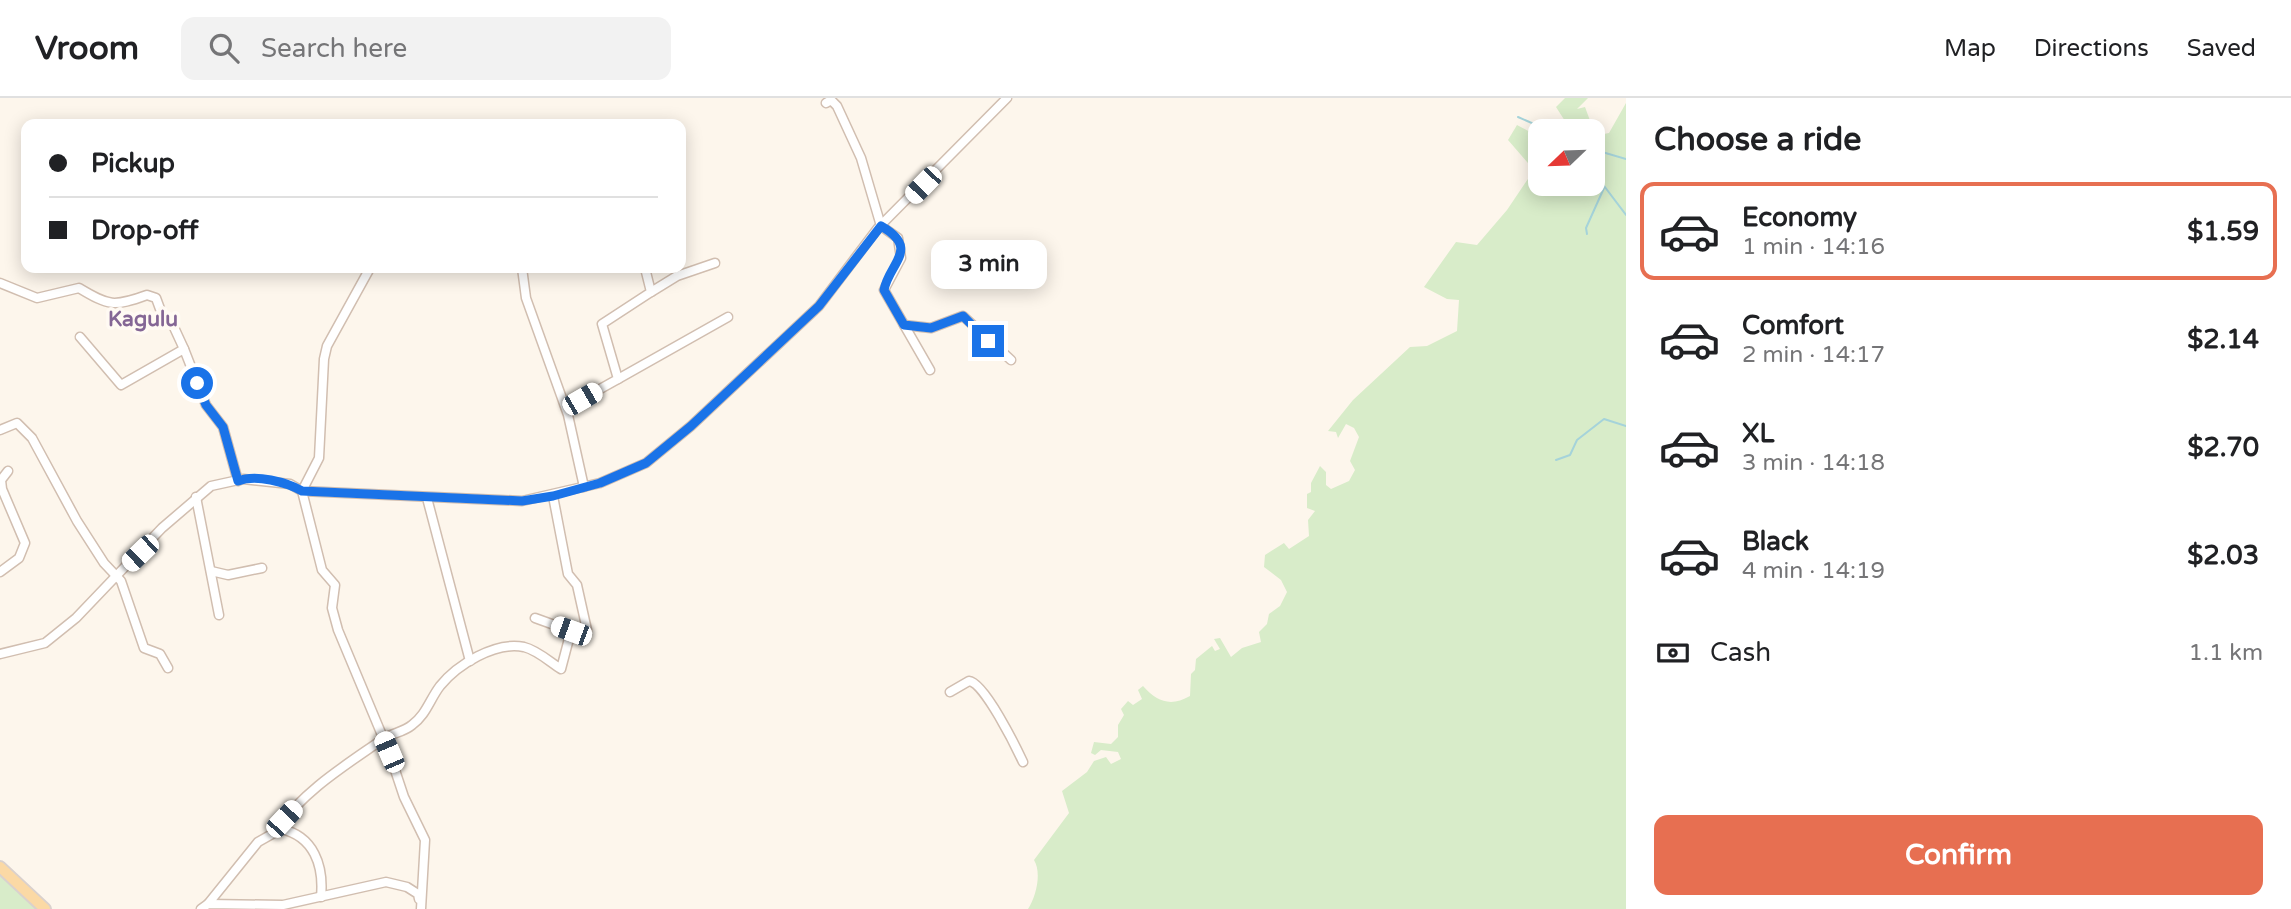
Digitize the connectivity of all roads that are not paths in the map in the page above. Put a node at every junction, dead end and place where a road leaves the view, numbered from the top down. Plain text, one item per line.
1 (1007, 98) edge
2 (826, 103) dead end
3 (881, 226) junction
4 (715, 263) dead end
5 (367, 273) edge
6 (523, 273) edge
7 (646, 273) edge
8 (686, 273) edge
9 (686, 273) edge
10 (0, 282) edge
11 (651, 292) junction
12 (728, 317) dead end
13 (904, 325) junction
14 (80, 337) dead end
15 (184, 349) junction
16 (1011, 360) dead end
17 (930, 370) dead end
18 (618, 379) junction
19 (566, 408) junction
20 (0, 430) edge
21 (8, 471) dead end
22 (238, 481) junction
23 (584, 487) junction
24 (302, 491) junction
25 (553, 496) junction
26 (196, 497) junction
27 (427, 498) junction
28 (262, 568) dead end
29 (211, 570) junction
30 (0, 572) edge
31 (115, 577) junction
32 (219, 615) dead end
33 (535, 618) dead end
34 (571, 631) junction
35 (0, 654) edge
36 (470, 661) junction
37 (167, 668) dead end
38 (950, 692) dead end
39 (383, 739) junction
40 (1023, 762) dead end
41 (274, 831) junction
42 (0, 867) edge
43 (321, 897) junction
44 (205, 906) edge
45 (44, 909) edge
46 (421, 909) edge

1 - 3 street
2 - 3 street
3 - 13 street
3 - 23 street
4 - 8 street
5 - 24 street
6 - 19 street
7 - 11 street
9 - 11 street
10 - 15 street
11 - 18 street
12 - 18 street
13 - 16 street
13 - 17 street
14 - 15 street
15 - 22 street
18 - 19 street
19 - 23 street
20 - 31 street
21 - 30 street
22 - 24 street
22 - 26 street
23 - 25 street
24 - 27 street
24 - 39 street
25 - 27 street
25 - 34 street
26 - 29 street
26 - 31 street
27 - 36 street
28 - 29 street
29 - 32 street
31 - 35 street
31 - 37 street
33 - 34 street
34 - 36 street
36 - 39 street
38 - 40 street
39 - 41 street
39 - 46 street
41 - 43 street
41 - 44 street
42 - 45 main road
43 - 44 street
43 - 46 street

